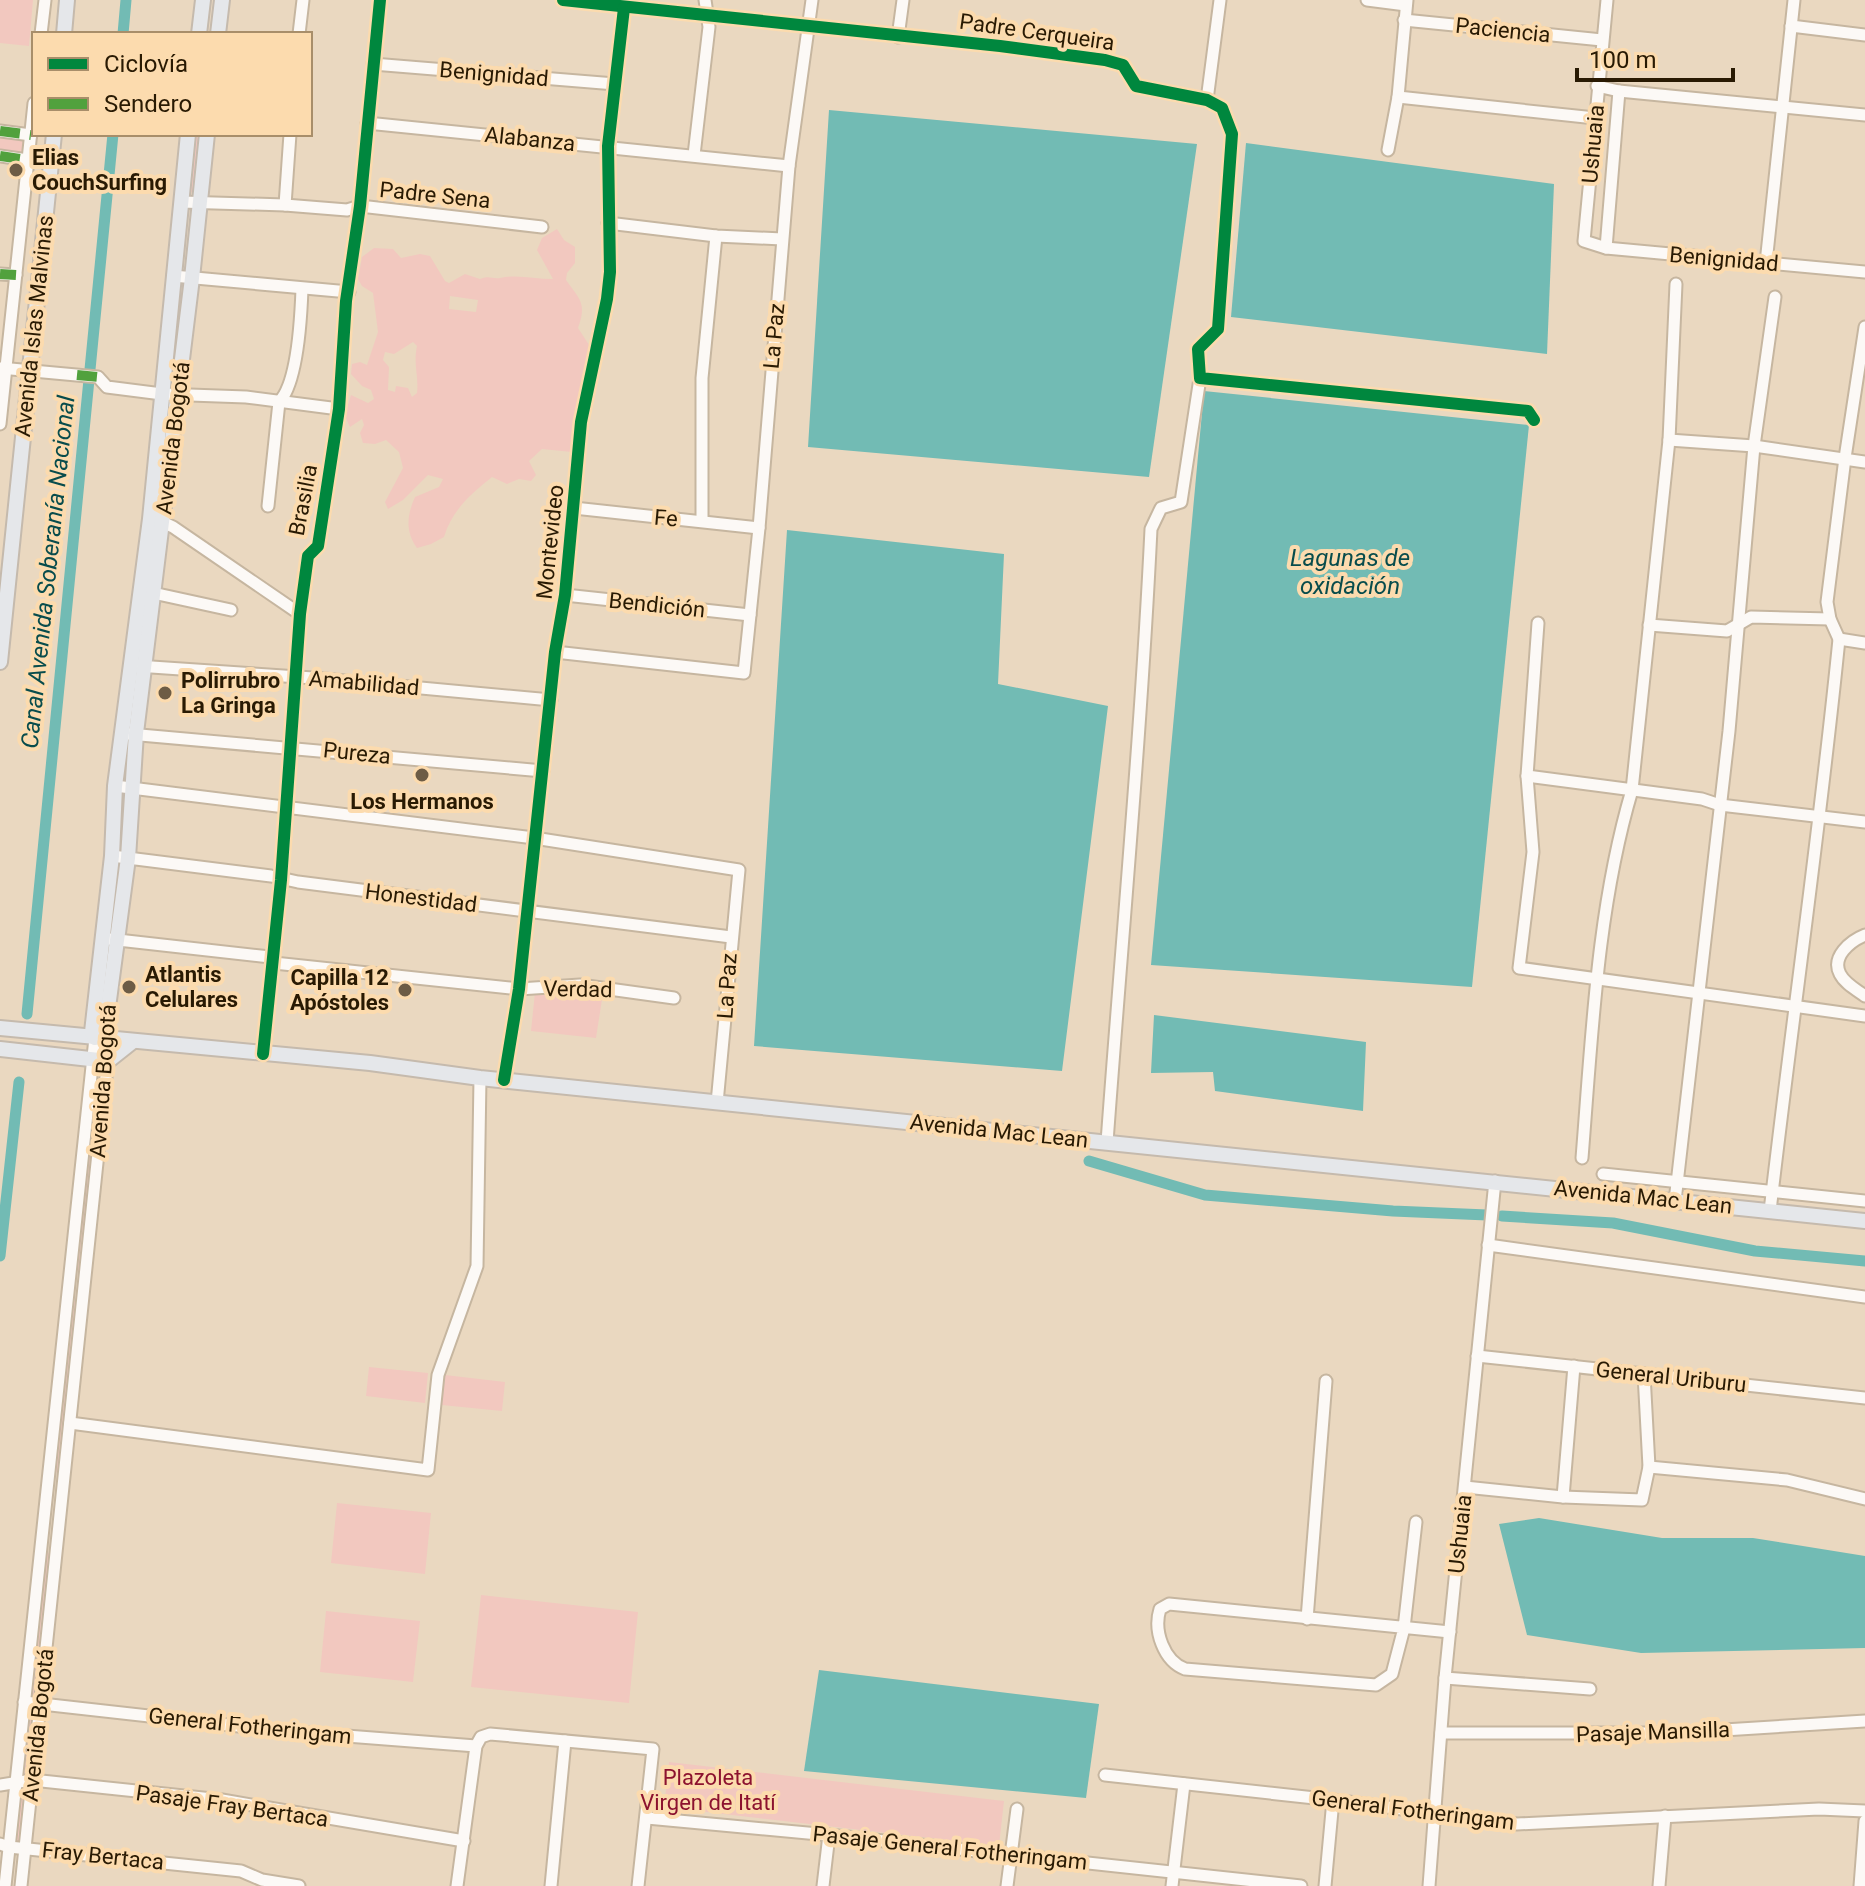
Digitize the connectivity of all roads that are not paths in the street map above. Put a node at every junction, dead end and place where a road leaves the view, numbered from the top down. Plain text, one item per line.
1 (45, 0) edge
2 (67, 0) edge
3 (203, 0) edge
4 (222, 0) edge
5 (303, 0) edge
6 (380, 0) edge
7 (563, 0) edge
8 (705, 0) edge
9 (812, 0) edge
10 (903, 0) edge
11 (1220, 0) edge
12 (1367, 0) edge
13 (1607, 0) edge
14 (1794, 0) edge
15 (1406, 3) edge
16 (616, 5) edge
17 (707, 15) junction
18 (1404, 20) junction
19 (809, 25) junction
20 (1791, 26) junction
21 (41, 32) edge
22 (64, 32) edge
23 (199, 32) edge
24 (218, 32) edge
25 (299, 32) edge
26 (1865, 35) edge
27 (898, 37) junction
28 (1602, 40) junction
29 (373, 64) junction
30 (615, 84) junction
31 (1597, 86) junction
32 (1619, 91) junction
33 (1398, 97) junction
34 (1207, 100) junction
35 (1782, 107) junction
36 (1865, 115) edge
37 (1595, 118) junction
38 (367, 123) junction
39 (32, 124) edge
40 (0, 131) edge
41 (31, 135) junction
42 (54, 136) edge
43 (188, 136) edge
44 (207, 136) edge
45 (290, 136) edge
46 (608, 146) junction
47 (1388, 150) dead end
48 (694, 155) junction
49 (0, 156) edge
50 (28, 160) junction
51 (789, 166) junction
52 (181, 202) junction
53 (200, 203) junction
54 (285, 205) junction
55 (360, 206) junction
56 (608, 223) junction
57 (542, 227) dead end
58 (716, 236) junction
59 (782, 239) junction
60 (1584, 241) joint
61 (1606, 248) junction
62 (1766, 263) junction
63 (1865, 272) edge
64 (0, 274) edge
65 (16, 275) junction
66 (173, 276) junction
67 (192, 278) junction
68 (1676, 284) dead end
69 (302, 289) junction
70 (349, 292) junction
71 (1775, 297) dead end
72 (1865, 327) edge
73 (3, 368) edge
74 (29, 370) junction
75 (1200, 378) junction
76 (170, 394) junction
77 (279, 402) junction
78 (339, 409) junction
79 (1534, 420) dead end
80 (0, 424) edge
81 (1669, 440) junction
82 (1754, 446) junction
83 (1845, 458) junction
84 (1865, 462) edge
85 (268, 506) dead end
86 (574, 508) junction
87 (157, 520) junction
88 (702, 521) junction
89 (759, 528) junction
90 (153, 593) junction
91 (565, 595) junction
92 (231, 610) dead end
93 (300, 614) junction
94 (750, 615) junction
95 (1830, 619) junction
96 (1538, 623) dead end
97 (1739, 623) junction
98 (1649, 625) junction
99 (1839, 639) junction
100 (1865, 643) edge
101 (555, 652) junction
102 (0, 662) edge
103 (138, 666) junction
104 (295, 678) junction
105 (551, 700) junction
106 (129, 734) junction
107 (291, 746) junction
108 (543, 771) junction
109 (1527, 776) junction
110 (115, 786) junction
111 (131, 787) junction
112 (1632, 790) junction
113 (1720, 805) junction
114 (287, 809) junction
115 (1821, 816) junction
116 (1865, 822) edge
117 (534, 838) junction
118 (112, 856) junction
119 (128, 858) junction
120 (281, 880) junction
121 (525, 912) junction
122 (1865, 935) edge
123 (731, 937) junction
124 (109, 939) junction
125 (274, 963) junction
126 (1597, 979) junction
127 (519, 989) junction
128 (1699, 993) junction
129 (1865, 996) edge
130 (674, 998) dead end
131 (1795, 1004) junction
132 (1865, 1016) edge
133 (2, 1028) edge
134 (102, 1038) junction
135 (132, 1042) junction
136 (0, 1049) edge
137 (263, 1054) junction
138 (100, 1060) junction
139 (480, 1078) junction
140 (504, 1080) junction
141 (717, 1103) junction
142 (1107, 1142) junction
143 (1582, 1158) dead end
144 (1603, 1174) dead end
145 (1495, 1181) junction
146 (1677, 1182) junction
147 (1773, 1191) junction
148 (1675, 1201) junction
149 (1865, 1203) edge
150 (1770, 1211) junction
151 (1864, 1221) edge
152 (1488, 1245) junction
153 (69, 1286) junction
154 (85, 1287) junction
155 (1865, 1297) edge
156 (1477, 1356) junction
157 (1574, 1366) junction
158 (1644, 1374) junction
159 (1326, 1381) dead end
160 (1865, 1398) edge
161 (70, 1423) junction
162 (1649, 1467) junction
163 (1465, 1487) junction
164 (1563, 1497) junction
165 (1865, 1499) edge
166 (44, 1516) junction
167 (60, 1517) junction
168 (1416, 1522) dead end
169 (41, 1547) junction
170 (57, 1549) junction
171 (1307, 1619) junction
172 (1404, 1628) junction
173 (1450, 1632) junction
174 (1445, 1678) junction
175 (1590, 1689) dead end
176 (24, 1702) junction
177 (40, 1704) junction
178 (1865, 1721) edge
179 (1441, 1733) junction
180 (478, 1741) junction
181 (565, 1741) junction
182 (1105, 1775) dead end
183 (32, 1780) junction
184 (15, 1781) junction
185 (1184, 1784) junction
186 (0, 1785) edge
187 (1333, 1800) junction
188 (1017, 1809) dead end
189 (1865, 1811) edge
190 (1435, 1812) junction
191 (1665, 1816) junction
192 (647, 1818) junction
193 (1865, 1821) edge
194 (829, 1835) junction
195 (464, 1841) junction
196 (4, 1846) edge
197 (25, 1848) junction
198 (1012, 1855) junction
199 (1174, 1872) junction
200 (5, 1886) edge
201 (21, 1886) edge
202 (299, 1886) edge
203 (457, 1886) edge
204 (551, 1886) edge
205 (638, 1886) edge
206 (823, 1886) edge
207 (1007, 1886) edge
208 (1172, 1886) edge
209 (1301, 1886) edge
210 (1325, 1886) edge
211 (1429, 1886) edge
212 (1659, 1886) edge
213 (1860, 1886) edge

1 - 21 street
2 - 22 main road
3 - 23 main road
4 - 24 main road
5 - 25 street
6 - 29 street, Brasilia
7 - 16 street, Padre Cerqueira
8 - 17 street
9 - 19 street, La Paz
10 - 27 street
11 - 34 street
12 - 15 street
13 - 28 street, Ushuaia
14 - 20 street
15 - 18 street
16 - 17 street, Padre Cerqueira
16 - 30 street, Montevideo
17 - 19 street, Padre Cerqueira
17 - 48 street
18 - 28 street, Paciencia
18 - 33 street
19 - 27 street, Padre Cerqueira
19 - 51 street, La Paz
20 - 26 street
20 - 35 street
27 - 34 street, Padre Cerqueira
28 - 31 street, Ushuaia
29 - 30 street, Benignidad
29 - 38 street, Brasilia
30 - 46 street, Montevideo
31 - 32 street
31 - 37 street, Ushuaia
32 - 35 street
32 - 61 street
33 - 37 street
33 - 47 street
34 - 75 street
35 - 36 street
35 - 62 street
37 - 60 street, Ushuaia
38 - 46 street, Alabanza
38 - 55 street, Brasilia
39 - 41 street, Avenida Islas Malvinas
40 - 41 street
41 - 50 street, Avenida Islas Malvinas
42 - 74 main road, Avenida Islas Malvinas
43 - 52 main road, Avenida Bogotá
44 - 53 main road, Avenida Bogotá
45 - 54 street
46 - 48 street, Alabanza
46 - 56 street, Montevideo
48 - 51 street, Alabanza
49 - 50 street
50 - 65 street, Avenida Islas Malvinas
51 - 59 street, La Paz
52 - 53 street, Padre Sena
52 - 66 main road, Avenida Bogotá
53 - 54 street, Padre Sena
53 - 67 main road, Avenida Bogotá
54 - 55 street, Padre Sena
55 - 57 street, Padre Sena
55 - 70 street, Brasilia
56 - 58 street
56 - 86 street, Montevideo
58 - 59 street
58 - 88 street
59 - 89 street, La Paz
60 - 61 street, Benignidad
61 - 62 street, Benignidad
62 - 63 street, Benignidad
64 - 65 street
65 - 73 street, Avenida Islas Malvinas
66 - 67 street
66 - 76 main road, Avenida Bogotá
67 - 69 street
67 - 76 main road, Avenida Bogotá
68 - 81 street
69 - 70 street
69 - 77 street
70 - 78 street, Brasilia
71 - 82 street
72 - 83 street
73 - 74 street
73 - 80 street, Avenida Islas Malvinas
74 - 76 street
74 - 102 main road, Avenida Islas Malvinas
75 - 79 street
75 - 142 street
76 - 77 street
76 - 87 main road, Avenida Bogotá
77 - 78 street
77 - 85 street
78 - 93 street, Brasilia
81 - 82 street
81 - 98 street
82 - 83 street
82 - 97 street
83 - 84 street
83 - 95 street
86 - 88 street, Fe
86 - 91 street, Montevideo
87 - 90 main road, Avenida Bogotá
87 - 93 street
87 - 103 main road, Avenida Bogotá
88 - 89 street, Fe
89 - 94 street, La Paz
90 - 92 street
90 - 103 main road, Avenida Bogotá
91 - 94 street, Bendición
91 - 101 street, Montevideo
93 - 104 street, Brasilia
94 - 101 street, La Paz
95 - 97 street
95 - 99 street
96 - 109 street
97 - 98 street
97 - 113 street
98 - 112 street
99 - 100 street
99 - 115 street
101 - 105 street, Montevideo
103 - 104 street, Amabilidad
103 - 106 main road, Avenida Bogotá
104 - 105 street, Amabilidad
104 - 107 street, Brasilia
105 - 108 street, Montevideo
106 - 107 street, Pureza
106 - 110 main road, Avenida Bogotá
106 - 111 main road, Avenida Bogotá
107 - 108 street, Pureza
107 - 114 street, Brasilia
108 - 117 street, Montevideo
109 - 112 street
109 - 126 street
110 - 111 street
110 - 118 main road, Avenida Bogotá
111 - 114 street
111 - 119 main road, Avenida Bogotá
112 - 113 street
112 - 126 street
113 - 115 street
113 - 128 street
114 - 117 street
114 - 120 street, Brasilia
115 - 116 street
115 - 131 street
117 - 121 street, Montevideo
117 - 123 street, La Paz
118 - 119 street, Honestidad
118 - 124 main road, Avenida Bogotá
119 - 120 street, Honestidad
119 - 124 main road, Avenida Bogotá
120 - 121 street, Honestidad
120 - 125 street, Brasilia
121 - 123 street, Honestidad
121 - 127 street, Montevideo
122 - 129 street
123 - 141 street, La Paz
124 - 125 street, Verdad
124 - 134 main road, Avenida Bogotá
125 - 127 street, Verdad
125 - 137 street, Brasilia
126 - 128 street
126 - 143 street
127 - 130 street, Verdad
127 - 140 street, Montevideo
128 - 131 street
128 - 146 street
131 - 132 street
131 - 147 street
133 - 134 main road, Avenida Mac Lean
134 - 135 main road, Avenida Mac Lean
134 - 138 street, Avenida Bogotá
135 - 137 main road, Avenida Mac Lean
135 - 138 main road
136 - 138 main road
137 - 139 main road, Avenida Mac Lean
138 - 153 street, Avenida Bogotá
138 - 154 street, Avenida Bogotá
139 - 140 main road, Avenida Mac Lean
139 - 161 street
140 - 141 main road, Avenida Mac Lean
141 - 142 main road, Avenida Mac Lean
142 - 145 main road, Avenida Mac Lean
144 - 146 street
145 - 148 main road, Avenida Mac Lean
145 - 152 street, Ushuaia
146 - 147 street
146 - 148 street
147 - 149 street
147 - 150 street
148 - 150 main road, Avenida Mac Lean
149 - 151 street
150 - 151 main road, Avenida Mac Lean
152 - 155 street
152 - 156 street, Ushuaia
153 - 154 street
153 - 166 street, Avenida Bogotá
154 - 161 street, Avenida Bogotá
156 - 157 street, General Uriburu
156 - 163 street, Ushuaia
157 - 158 street, General Uriburu
157 - 164 street
158 - 160 street, General Uriburu
158 - 162 street
159 - 171 street
161 - 167 street, Avenida Bogotá
162 - 164 street
162 - 165 street
163 - 164 street
163 - 173 street, Ushuaia
166 - 167 street
166 - 169 street, Avenida Bogotá
167 - 170 street, Avenida Bogotá
168 - 172 street
169 - 170 street
169 - 176 street, Avenida Bogotá
170 - 177 street, Avenida Bogotá
171 - 172 street
171 - 172 street
172 - 173 street
173 - 174 street, Ushuaia
174 - 175 street
174 - 179 street, Ushuaia
176 - 177 street, General Fotheringam
176 - 184 street, Avenida Bogotá
177 - 180 street, General Fotheringam
177 - 183 street, Avenida Bogotá
178 - 179 street, Pasaje Mansilla
179 - 190 street, Ushuaia
180 - 181 street, General Fotheringam
180 - 195 street
181 - 192 street, General Fotheringam
181 - 204 street
182 - 185 street, General Fotheringam
183 - 184 street, Pasaje Fray Bertaca
183 - 195 street, Pasaje Fray Bertaca
183 - 197 street, Avenida Bogotá
184 - 186 street, Pasaje Fray Bertaca
184 - 196 street, Avenida Bogotá
185 - 187 street, General Fotheringam
185 - 199 street
187 - 190 street, General Fotheringam
187 - 210 street
188 - 198 street
189 - 191 street, General Fotheringam
190 - 191 street, General Fotheringam
190 - 211 street, Ushuaia
191 - 212 street
192 - 194 street, Pasaje General Fotheringam
192 - 205 street
193 - 213 street
194 - 198 street, Pasaje General Fotheringam
194 - 206 street
195 - 203 street
196 - 197 street, Fray Bertaca
196 - 200 street, Avenida Bogotá
197 - 201 street, Avenida Bogotá
197 - 202 street, Fray Bertaca
198 - 199 street, Pasaje General Fotheringam
198 - 207 street
199 - 208 street
199 - 209 street, Pasaje General Fotheringam

